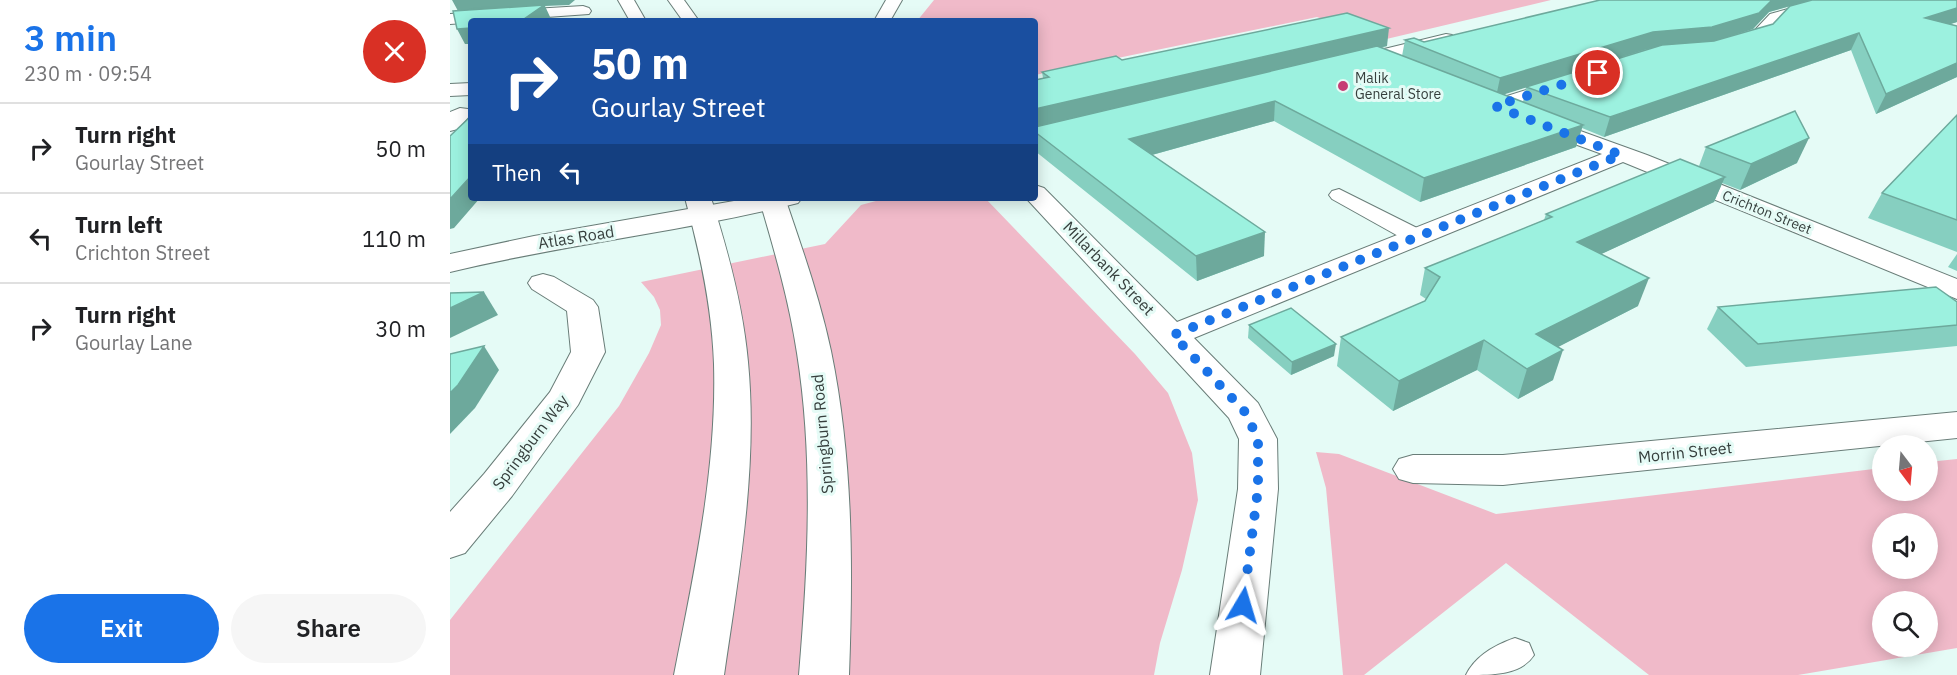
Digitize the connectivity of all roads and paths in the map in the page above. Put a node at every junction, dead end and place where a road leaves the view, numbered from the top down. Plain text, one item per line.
1 (626, 0) edge
2 (676, 0) edge
3 (894, 0) edge
4 (1837, 0) edge
5 (583, 11) dead end
6 (480, 18) edge
7 (636, 18) edge
8 (689, 18) edge
9 (884, 18) edge
10 (468, 19) edge
11 (450, 20) edge
12 (1468, 34) edge
13 (1708, 51) edge
14 (1376, 56) junction
15 (1332, 67) edge
16 (1408, 70) edge
17 (1585, 77) edge
18 (468, 89) edge
19 (450, 90) edge
20 (1621, 155) junction
21 (1339, 195) dead end
22 (1038, 196) edge
23 (758, 201) edge
24 (778, 201) edge
25 (700, 207) edge
26 (1417, 237) junction
27 (450, 263) edge
28 (543, 283) dead end
29 (1957, 290) edge
30 (1173, 335) junction
31 (1957, 425) edge
32 (1413, 469) dead end
33 (450, 541) edge
34 (699, 675) edge
35 (824, 675) edge
36 (1235, 675) edge

1 - 7 street
2 - 8 street
3 - 9 street
4 - 13 street
5 - 6 street
10 - 11 street
12 - 14 street
14 - 15 street
14 - 16 street
17 - 20 street, Crichton Street
18 - 19 street
20 - 26 street
20 - 29 street, Crichton Street
21 - 26 lane
22 - 30 street, Millarbank Street
23 - 25 street, Atlas Road
24 - 35 street, Springburn Road
25 - 27 street, Atlas Road
25 - 34 street
26 - 30 street
28 - 33 street, Springburn Way
30 - 36 street, Millarbank Street
31 - 32 street, Morrin Street

